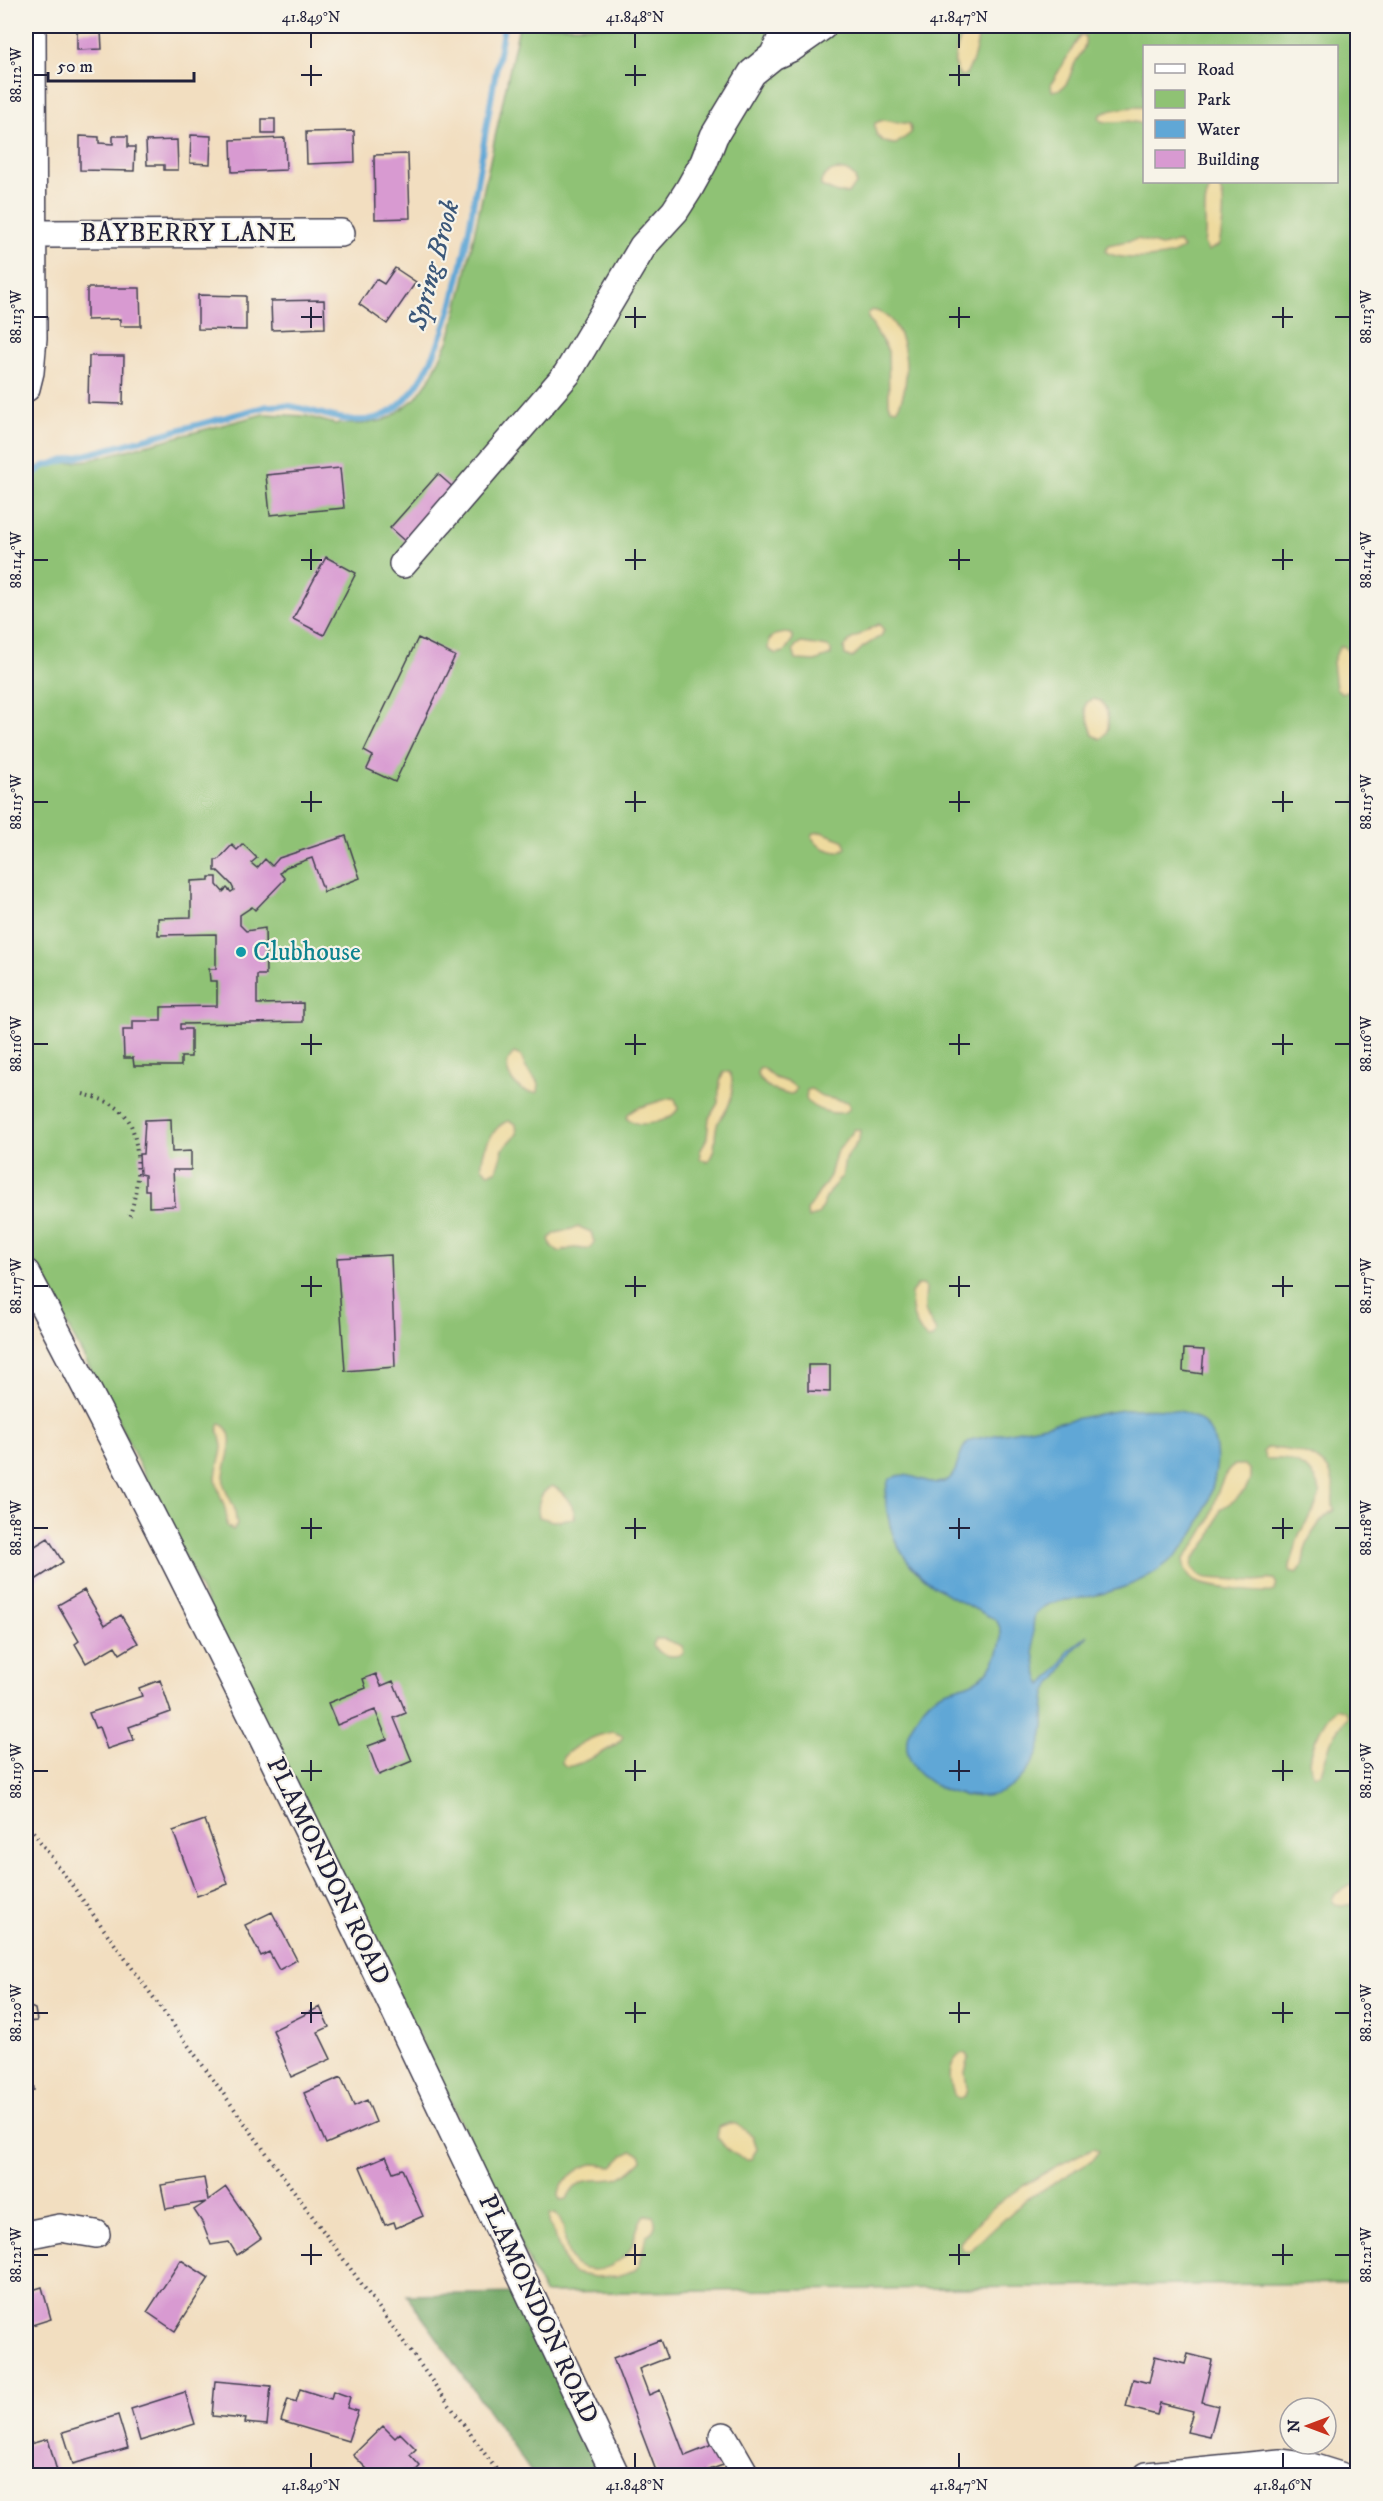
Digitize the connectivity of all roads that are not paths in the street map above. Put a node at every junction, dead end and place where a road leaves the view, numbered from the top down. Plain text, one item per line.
1 (32, 26) edge
2 (787, 26) edge
3 (823, 26) edge
4 (772, 56) junction
5 (341, 233) dead end
6 (34, 234) junction
7 (26, 388) edge
8 (403, 564) dead end
9 (26, 1273) edge
10 (96, 2234) dead end
11 (26, 2235) edge
12 (723, 2436) dead end
13 (616, 2475) edge
14 (746, 2475) edge
15 (1147, 2475) edge
16 (1340, 2475) edge

1 - 6 street
2 - 4 street
3 - 4 street
4 - 8 street
5 - 6 street, BAYBERRY LANE
6 - 7 street
9 - 13 street, PLAMONDON ROAD
10 - 11 street
12 - 14 street
15 - 16 street

